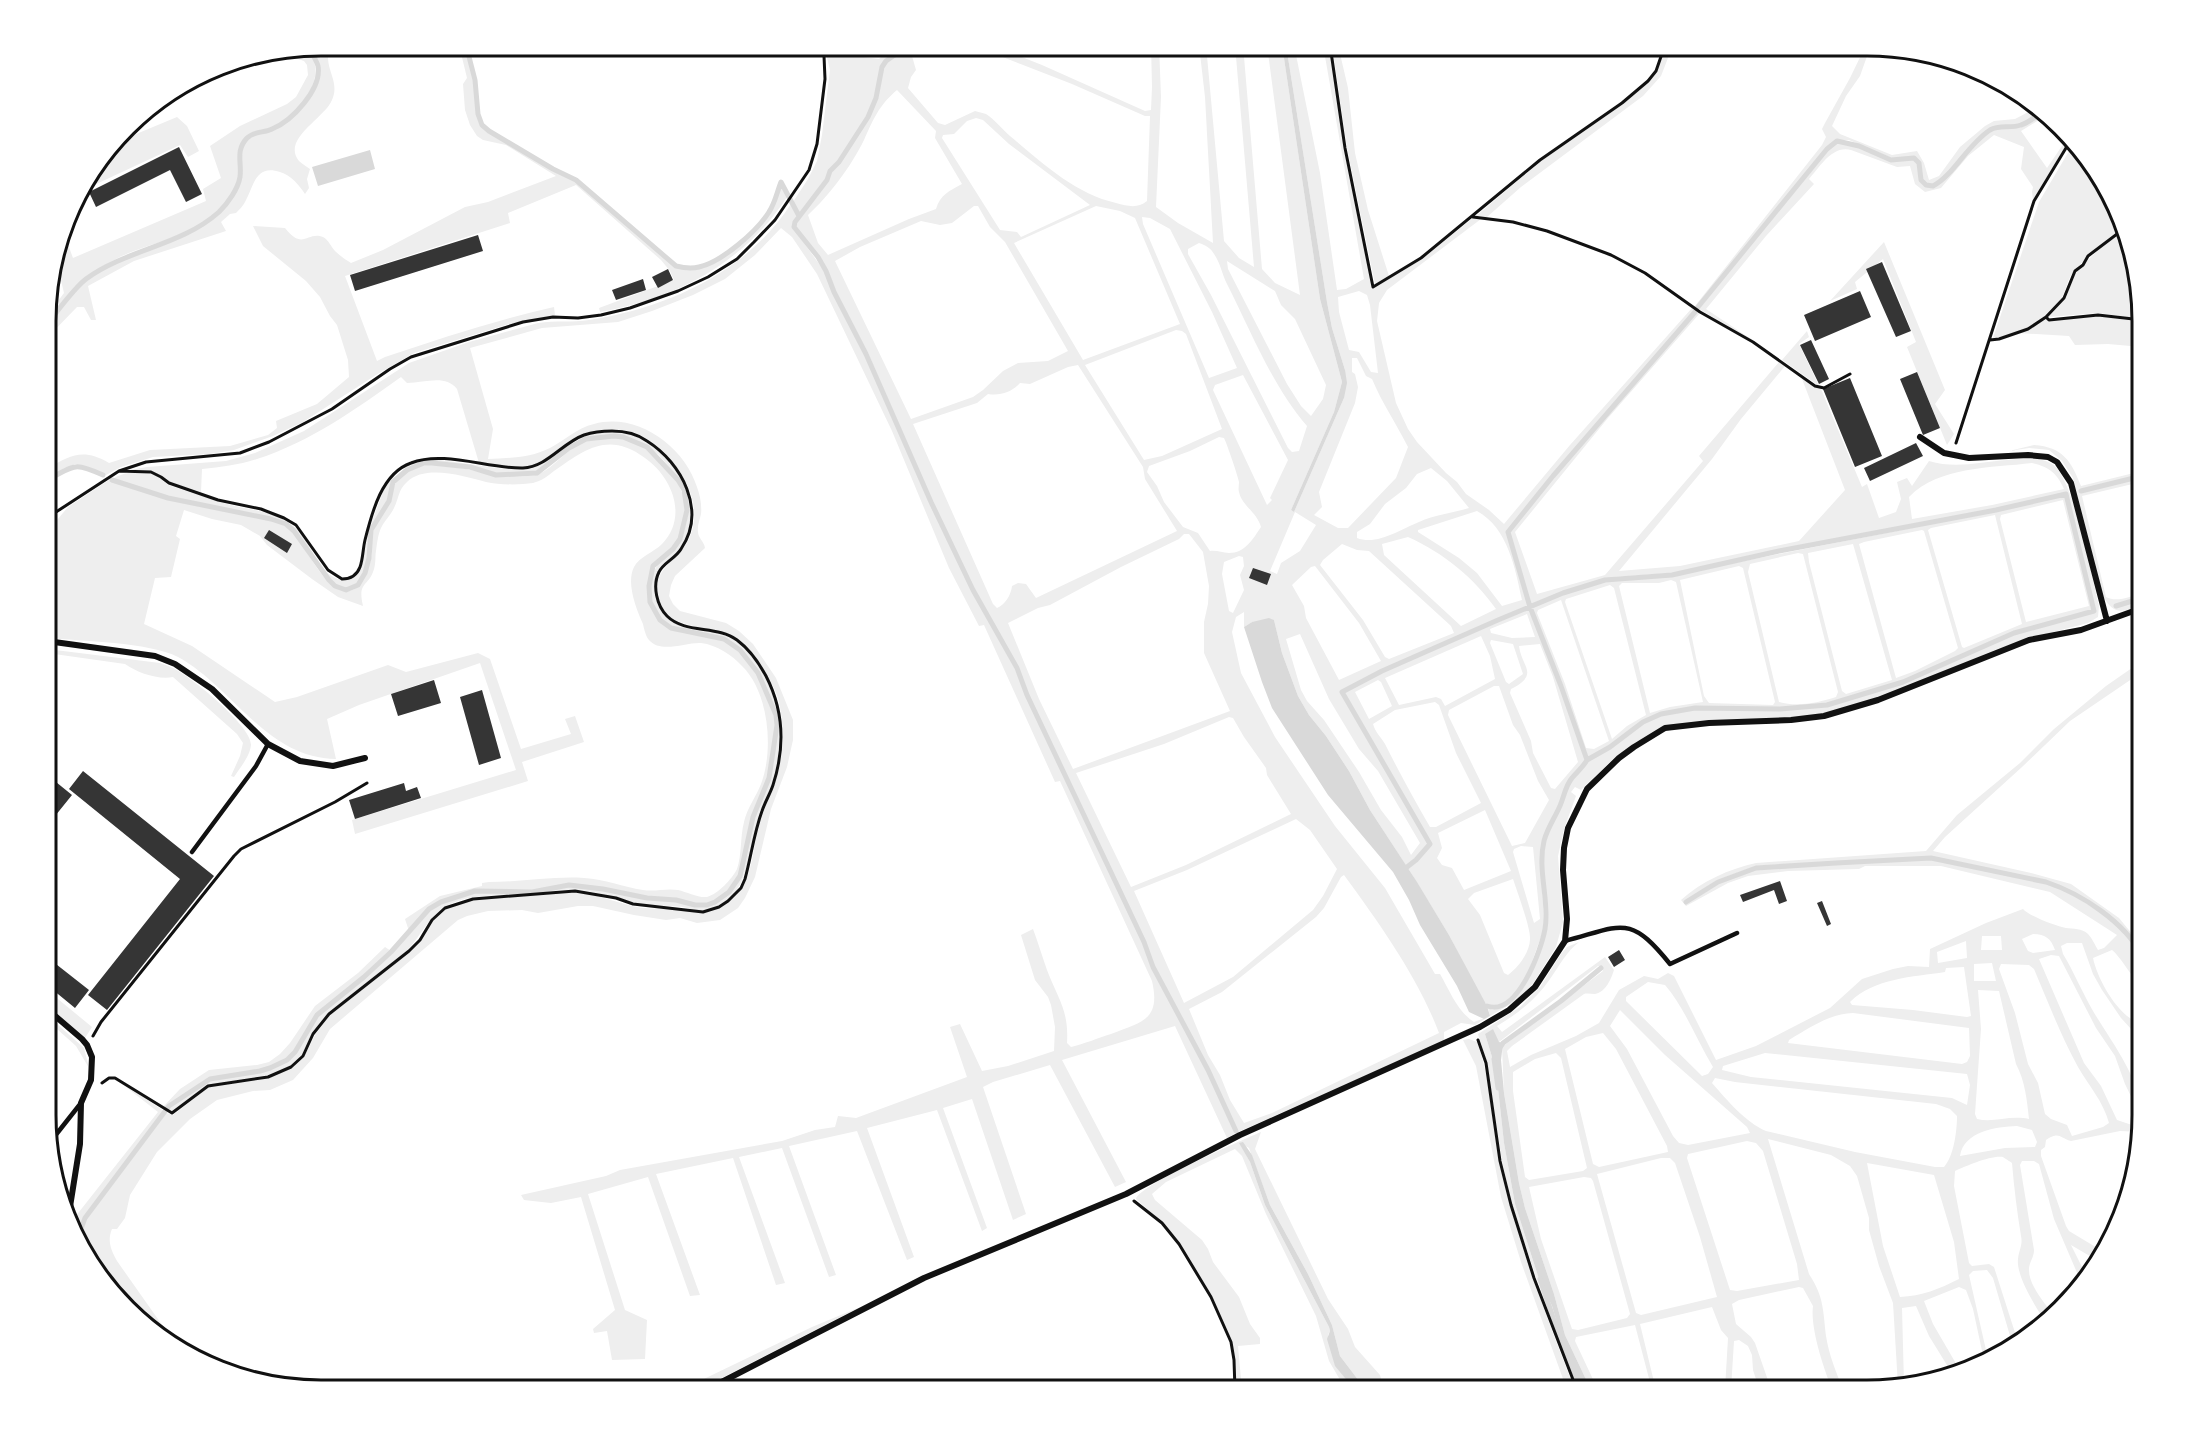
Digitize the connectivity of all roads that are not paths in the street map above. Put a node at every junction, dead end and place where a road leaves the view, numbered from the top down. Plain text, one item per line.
1 (1920, 437) dead end
2 (2132, 612) edge
3 (2107, 621) junction
4 (56, 642) edge
5 (268, 744) junction
6 (364, 758) dead end
7 (192, 852) dead end
8 (1737, 933) dead end
9 (1565, 941) junction
10 (56, 1017) edge
11 (81, 1103) junction
12 (56, 1134) edge
13 (71, 1203) edge
14 (725, 1380) edge

1 - 3 street
2 - 3 street
3 - 9 street
4 - 5 street
5 - 6 street
5 - 7 lane
8 - 9 lane
9 - 14 street
10 - 11 street
11 - 12 lane
11 - 13 street

